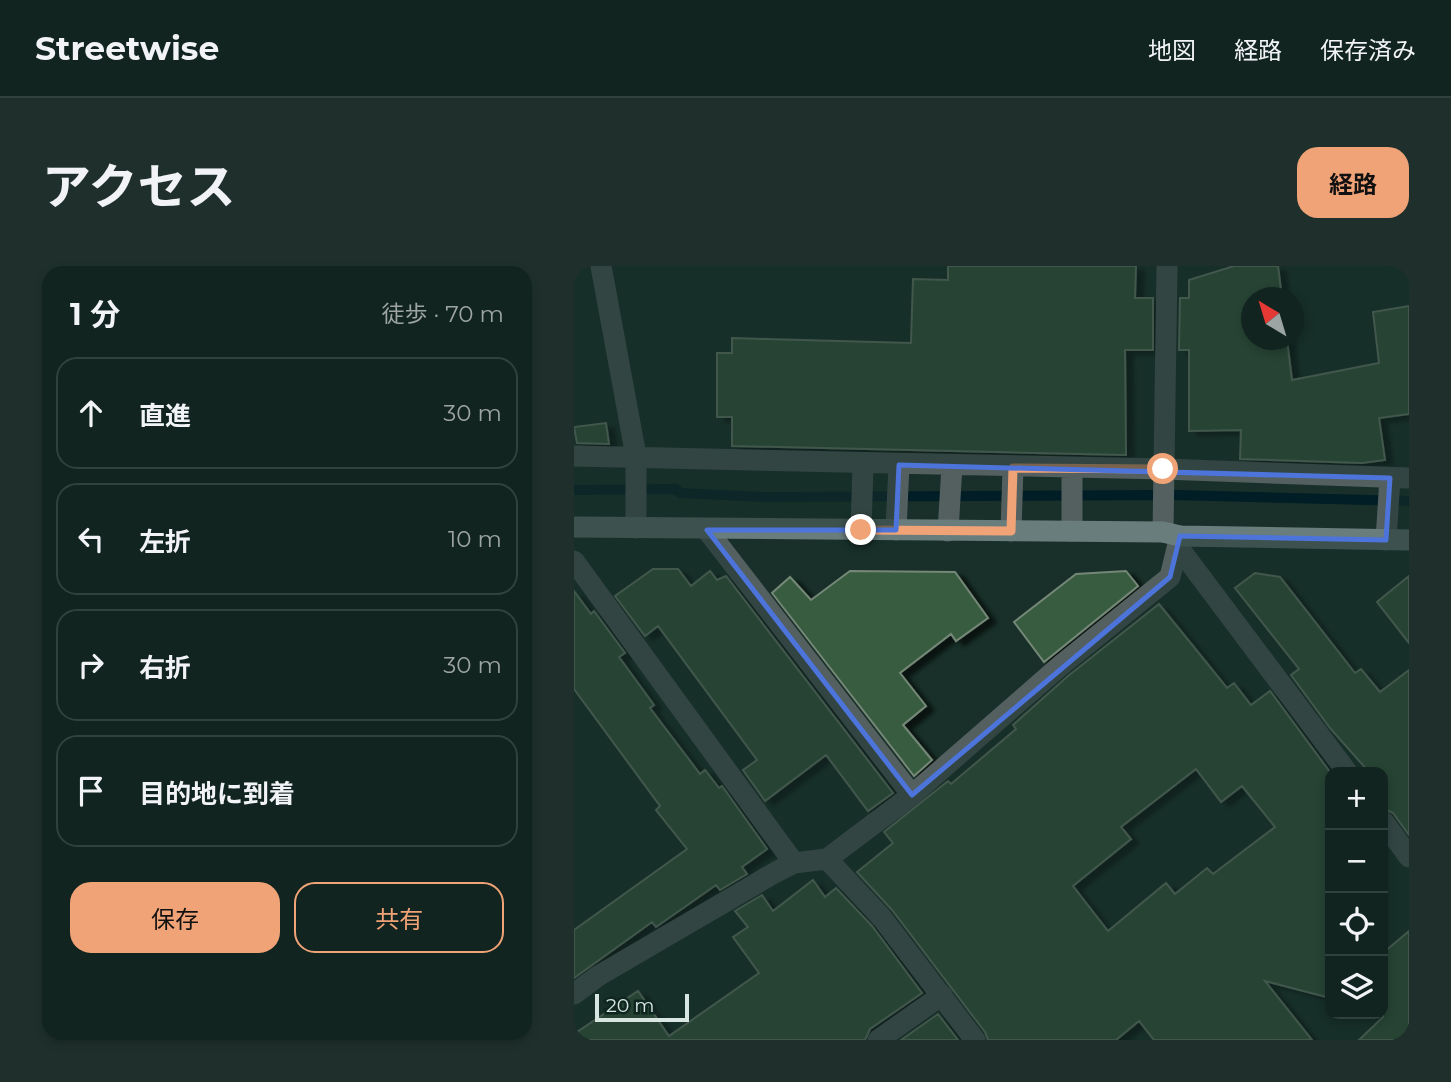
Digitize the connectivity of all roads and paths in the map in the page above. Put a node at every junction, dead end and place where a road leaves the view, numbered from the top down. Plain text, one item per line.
1 (601, 266) edge
2 (1167, 266) edge
3 (574, 456) edge
4 (636, 456) junction
5 (863, 465) junction
6 (899, 465) junction
7 (952, 466) junction
8 (1013, 468) junction
9 (1072, 468) junction
10 (1163, 469) junction
11 (1399, 478) edge
12 (574, 527) edge
13 (636, 528) junction
14 (707, 530) junction
15 (861, 530) junction
16 (896, 530) junction
17 (948, 531) junction
18 (1011, 531) junction
19 (1072, 531) junction
20 (1174, 539) junction
21 (1386, 540) junction
22 (1409, 540) edge
23 (574, 562) edge
24 (1343, 767) edge
25 (912, 795) junction
26 (1388, 828) edge
27 (1409, 857) edge
28 (827, 859) junction
29 (794, 863) junction
30 (574, 994) edge
31 (942, 995) junction
32 (878, 1040) edge
33 (975, 1040) edge

1 - 4 street
2 - 10 street
3 - 4 street
4 - 5 street
4 - 13 street
5 - 6 street
5 - 15 street
6 - 7 street
6 - 16 street
7 - 8 street
7 - 17 street
8 - 9 street
8 - 18 street
9 - 10 street
9 - 19 street
10 - 11 street
10 - 20 street
11 - 21 street
12 - 13 street
13 - 14 street
14 - 15 street
14 - 25 street
15 - 16 street
16 - 17 street
17 - 18 street
18 - 19 street
19 - 20 street
20 - 21 street
20 - 24 street
20 - 25 street
21 - 22 street
23 - 29 street
25 - 28 street
26 - 27 street
28 - 29 street
28 - 31 street
29 - 30 street
31 - 32 street
31 - 33 street

